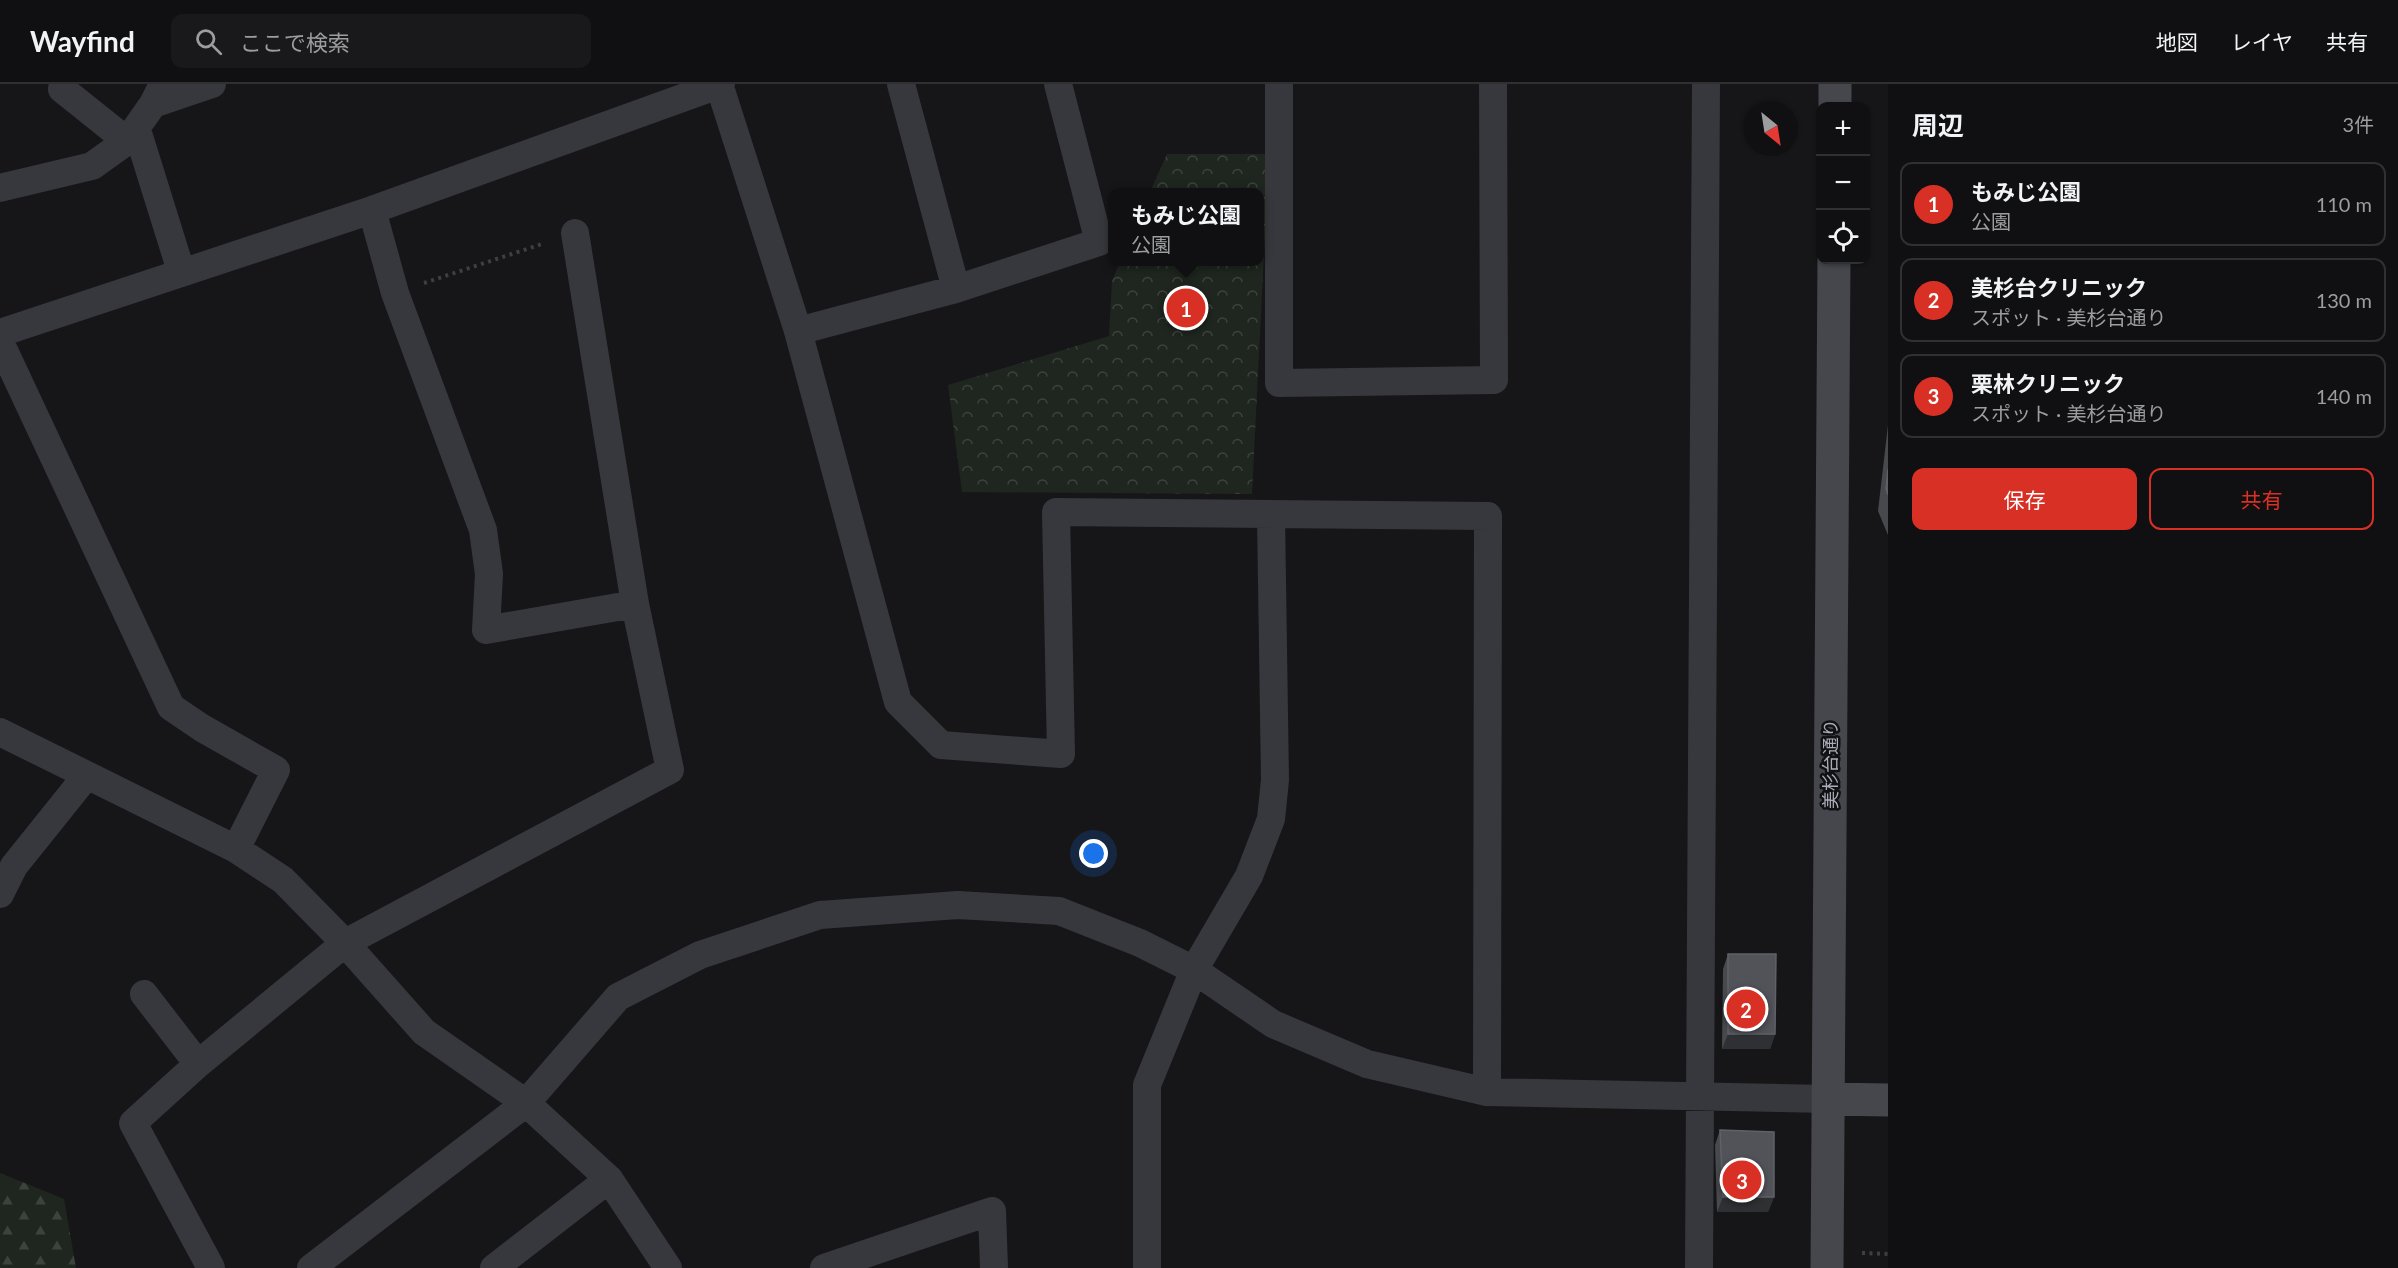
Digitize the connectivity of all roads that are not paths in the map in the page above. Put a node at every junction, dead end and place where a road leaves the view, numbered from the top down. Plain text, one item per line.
1 (63, 84) edge
2 (212, 84) edge
3 (719, 84) edge
4 (901, 84) edge
5 (1058, 84) edge
6 (1279, 84) edge
7 (1493, 84) edge
8 (1706, 84) edge
9 (1835, 84) edge
10 (158, 94) edge
11 (1835, 102) edge
12 (132, 136) junction
13 (0, 188) edge
14 (372, 210) junction
15 (575, 233) road end
16 (1834, 264) edge
17 (181, 272) junction
18 (956, 289) junction
19 (798, 331) junction
20 (0, 333) edge
21 (0, 342) edge
22 (1271, 515) junction
23 (634, 604) junction
24 (0, 732) edge
25 (87, 775) junction
26 (236, 849) junction
27 (7, 863) edge
28 (0, 894) edge
29 (345, 943) junction
30 (1194, 970) junction
31 (144, 994) dead end
32 (198, 1064) junction
33 (1487, 1092) junction
34 (1700, 1096) junction
35 (1829, 1099) junction
36 (1888, 1100) edge
37 (525, 1103) junction
38 (609, 1179) junction
39 (212, 1268) edge
40 (311, 1268) edge
41 (494, 1268) edge
42 (668, 1268) edge
43 (824, 1268) edge
44 (994, 1268) edge
45 (1147, 1268) edge
46 (1699, 1268) edge
47 (1827, 1268) edge

1 - 12 street
2 - 10 street
3 - 14 street
3 - 19 street
4 - 18 street
5 - 18 street
6 - 7 street
8 - 34 street
9 - 11 street
10 - 12 street
12 - 13 street
12 - 17 street
14 - 17 street
14 - 23 street
15 - 23 street
16 - 35 street, 美杉台通り
17 - 20 street
18 - 19 street
19 - 22 street
21 - 26 street
22 - 30 street
22 - 33 street
23 - 29 street
24 - 25 street
25 - 26 street
25 - 27 street
26 - 29 street
27 - 28 street
29 - 32 street
29 - 37 street
30 - 33 street
30 - 37 street
30 - 45 street
31 - 32 street
32 - 39 street
33 - 34 street
34 - 35 street
34 - 46 street
35 - 36 street
35 - 47 street, 美杉台通り
37 - 38 street
37 - 40 street
38 - 41 street
38 - 42 street
43 - 44 street

